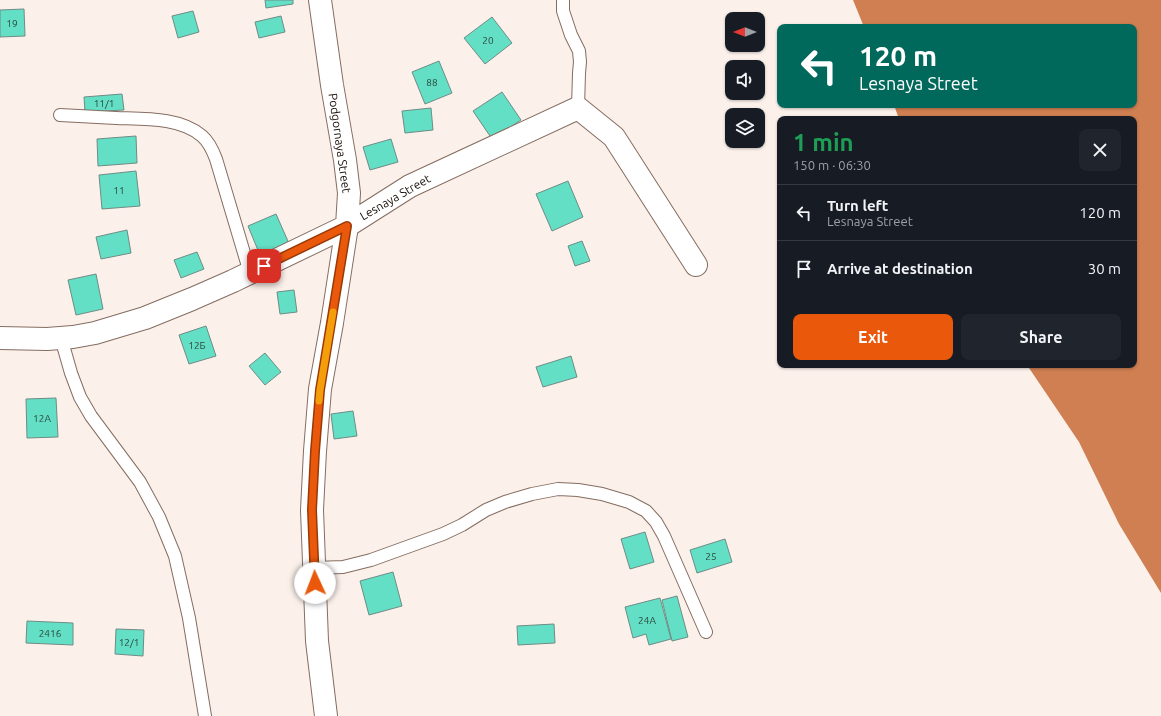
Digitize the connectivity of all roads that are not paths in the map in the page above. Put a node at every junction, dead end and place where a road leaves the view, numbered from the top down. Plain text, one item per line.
1 (320, 0) edge
2 (563, 0) edge
3 (578, 108) junction
4 (60, 115) dead end
5 (347, 226) junction
6 (696, 265) dead end
7 (250, 273) junction
8 (0, 338) edge
9 (62, 338) junction
10 (314, 568) junction
11 (706, 632) dead end
12 (205, 716) edge
13 (326, 716) edge

1 - 5 street, Podgornaya Street
2 - 3 lane
3 - 5 street, Lesnaya Street
3 - 6 street
4 - 7 lane
5 - 7 street, Lesnaya Street
5 - 10 street, Podgornaya Street
7 - 9 street, Lesnaya Street
8 - 9 street, Lesnaya Street
9 - 12 lane
10 - 11 lane
10 - 13 street, Podgornaya Street

